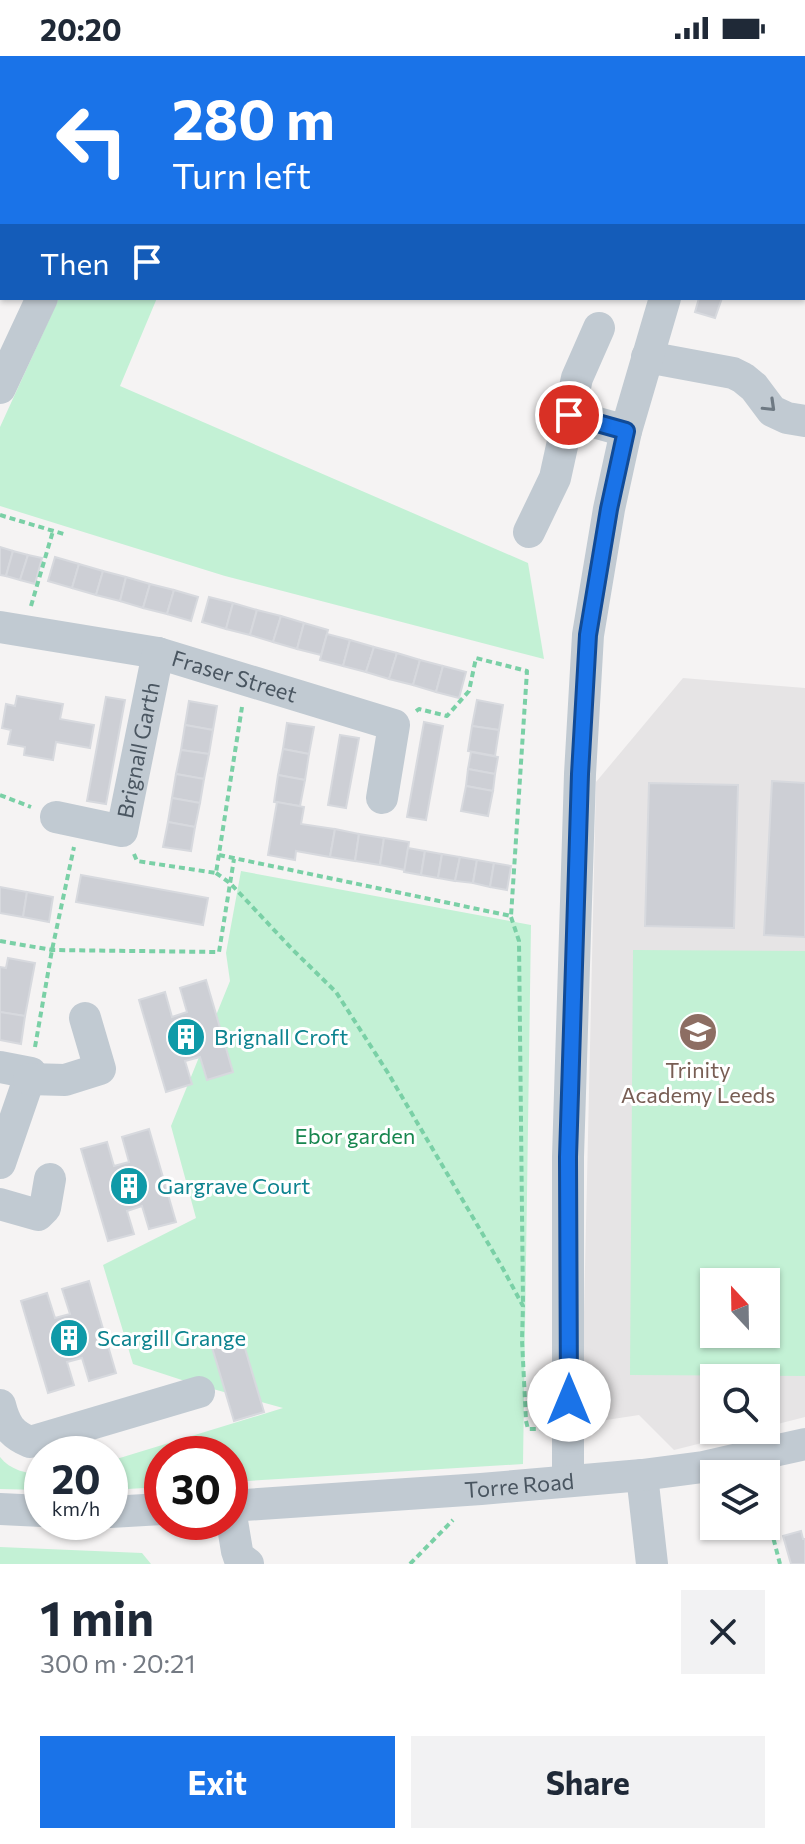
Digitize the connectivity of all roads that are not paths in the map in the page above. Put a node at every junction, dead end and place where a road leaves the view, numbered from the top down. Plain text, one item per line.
1 (41, 300) edge
2 (664, 300) edge
3 (599, 328) dead end
4 (647, 357) junction
5 (4, 368) edge
6 (569, 415) junction
7 (805, 421) edge
8 (626, 431) junction
9 (529, 532) dead end
10 (12, 629) edge
11 (158, 653) junction
12 (382, 798) dead end
13 (68, 820) road end
14 (85, 1018) dead end
15 (20, 1073) edge
16 (0, 1163) edge
17 (50, 1179) dead end
18 (0, 1204) edge
19 (199, 1392) dead end
20 (0, 1405) edge
21 (805, 1444) edge
22 (642, 1475) junction
23 (568, 1481) junction
24 (248, 1507) edge
25 (0, 1509) edge
26 (24, 1510) edge
27 (235, 1540) edge
28 (248, 1564) edge
29 (652, 1564) edge

1 - 5 street
2 - 4 street
3 - 6 street
4 -> 7 street
4 - 8 street
6 - 8 street
6 - 9 street
8 - 23 street
10 - 11 street, Fraser Street
11 - 12 street, Fraser Street
11 - 13 street, Brignall Garth
14 - 15 street
15 - 16 street
17 - 18 street
19 - 20 street
21 - 22 street, Torre Road
22 - 23 street, Torre Road
22 - 29 street
23 - 24 street, Torre Road
25 - 26 street
27 - 28 street

